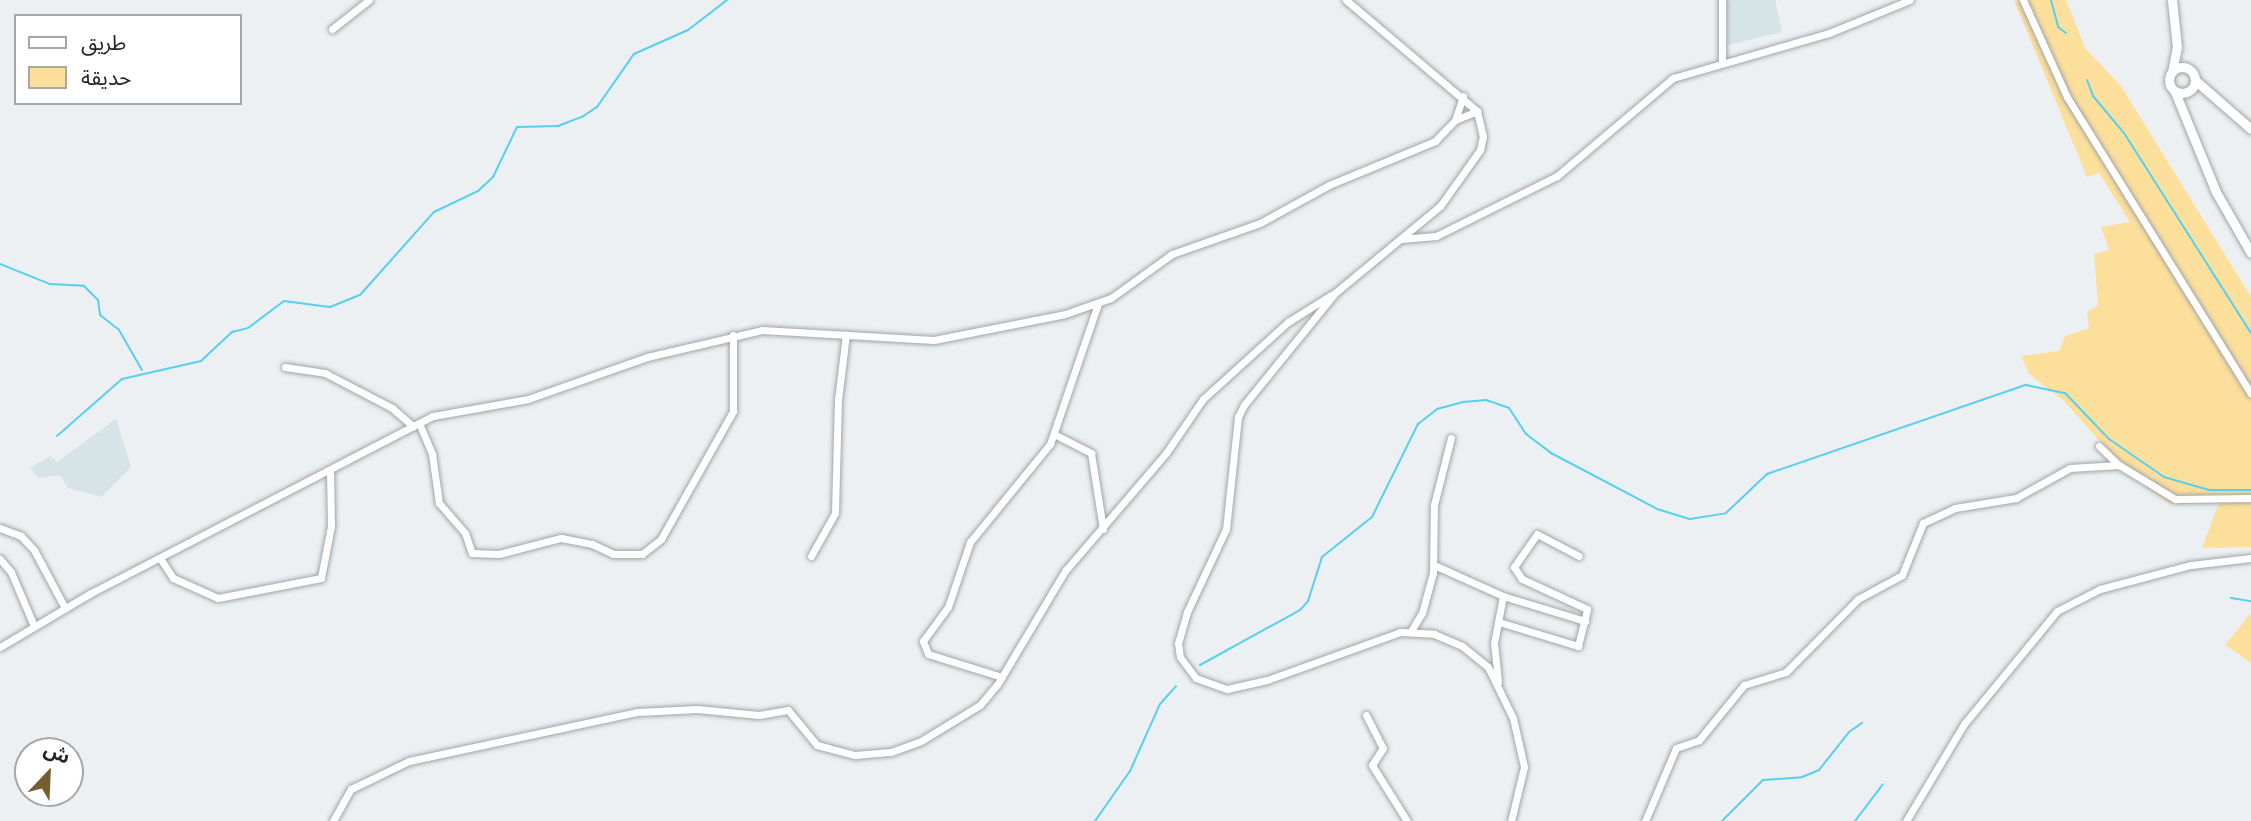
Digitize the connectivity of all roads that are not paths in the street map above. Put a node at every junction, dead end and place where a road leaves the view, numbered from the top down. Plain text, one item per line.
1 (369, 0) edge
2 (1346, 0) edge
3 (1722, 0) edge
4 (1910, 0) edge
5 (2023, 0) edge
6 (2172, 0) edge
7 (332, 29) dead end
8 (2178, 47) junction
9 (1722, 61) junction
10 (2190, 69) junction
11 (2172, 72) junction
12 (2196, 81) junction
13 (2175, 92) junction
14 (2190, 92) junction
15 (1463, 96) junction
16 (2210, 97) junction
17 (1477, 111) junction
18 (2187, 113) junction
19 (1455, 120) junction
20 (2251, 129) edge
21 (1401, 239) junction
22 (2251, 253) edge
23 (1335, 293) junction
24 (1098, 304) junction
25 (846, 334) junction
26 (733, 335) junction
27 (285, 367) dead end
28 (2251, 394) edge
29 (416, 425) junction
30 (1054, 434) junction
31 (1451, 438) dead end
32 (2099, 446) dead end
33 (2119, 465) junction
34 (330, 471) junction
35 (2251, 498) edge
36 (0, 528) edge
37 (1103, 529) junction
38 (811, 556) dead end
39 (1579, 556) dead end
40 (160, 558) junction
41 (2251, 558) edge
42 (0, 559) edge
43 (1434, 565) junction
44 (1503, 596) junction
45 (65, 608) junction
46 (1585, 621) junction
47 (1499, 622) junction
48 (34, 626) junction
49 (1411, 631) junction
50 (0, 647) edge
51 (1002, 677) junction
52 (1497, 682) junction
53 (1366, 715) dead end
54 (333, 821) edge
55 (1407, 821) edge
56 (1511, 821) edge
57 (1645, 821) edge
58 (1906, 821) edge

1 - 7 street
2 - 15 street
3 - 9 street
4 - 9 street
5 - 28 street
6 - 8 main road
8 - 10 main road
8 - 11 main road
9 - 21 street
10 - 11 main road
10 - 12 main road
11 - 13 main road
12 - 14 main road
12 - 16 main road
13 - 14 main road
13 - 18 main road
14 - 16 main road
14 - 18 main road
15 - 17 street
15 - 19 street
16 - 20 main road
17 - 19 street
17 - 21 street
18 - 22 main road
19 - 24 street
21 - 23 street
23 - 37 street
23 - 49 street
24 - 25 street
24 - 30 street
25 - 26 street
25 - 38 street
26 - 29 street
26 - 29 street
27 - 29 street
29 - 34 street
30 - 37 street
30 - 51 street
31 - 43 street
32 - 33 street
33 - 35 street
33 - 57 street
34 - 40 street
34 - 40 street
36 - 45 street
37 - 51 street
39 - 46 street
40 - 45 street
41 - 58 street
42 - 48 street
43 - 44 street
43 - 49 street
44 - 46 street
44 - 47 street
45 - 48 street
46 - 47 street
47 - 52 street
48 - 50 street
49 - 52 street
51 - 54 street
52 - 56 street
53 - 55 street

